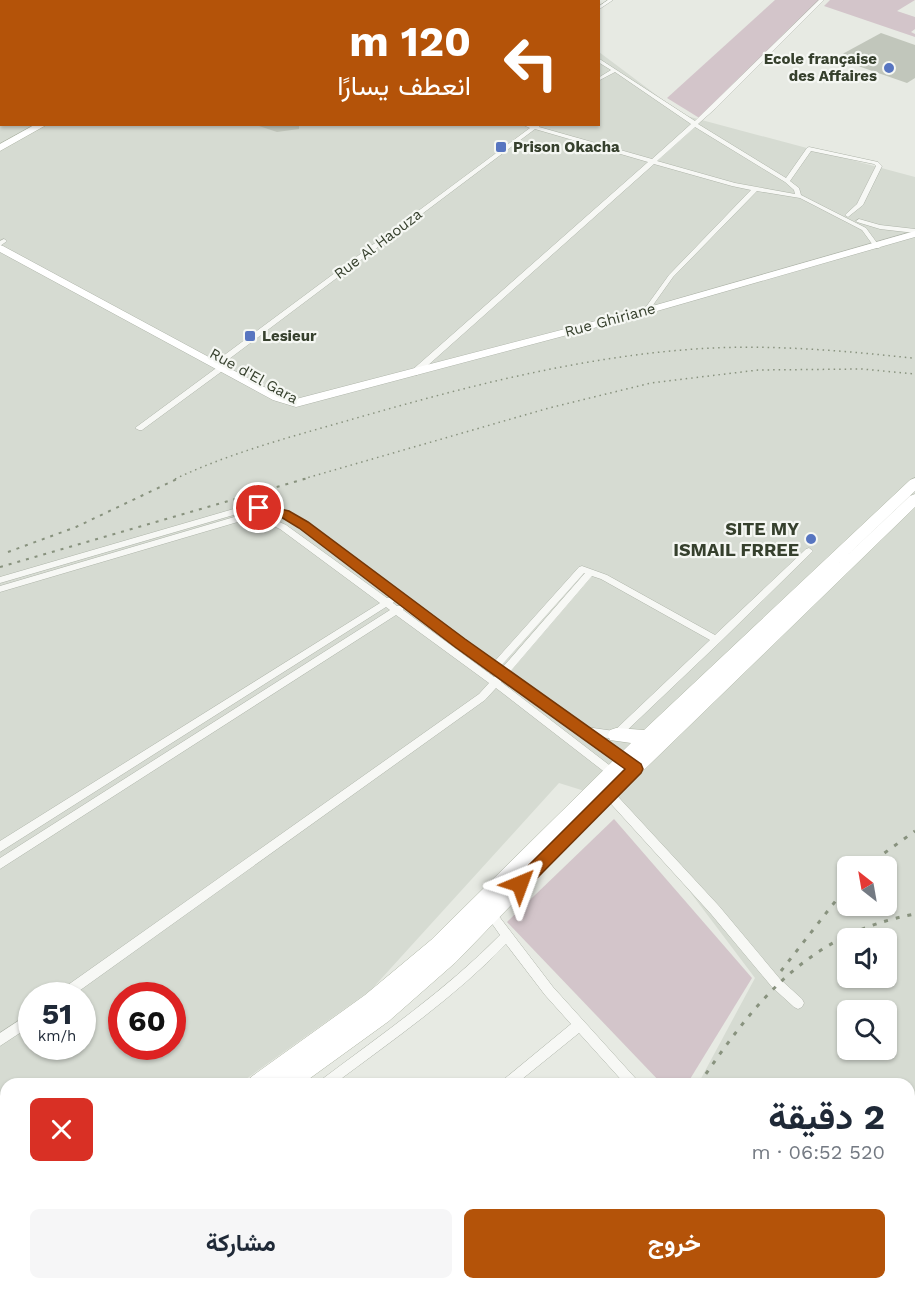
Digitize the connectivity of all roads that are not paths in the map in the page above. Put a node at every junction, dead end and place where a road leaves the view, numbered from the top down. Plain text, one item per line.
1 (822, 0) edge
2 (600, 61) edge
3 (600, 66) edge
4 (612, 71) junction
5 (600, 79) edge
6 (40, 126) edge
7 (537, 126) edge
8 (693, 126) junction
9 (0, 148) edge
10 (653, 162) junction
11 (724, 181) junction
12 (787, 181) junction
13 (755, 189) junction
14 (795, 193) junction
15 (848, 215) junction
16 (886, 228) junction
17 (915, 233) edge
18 (870, 236) junction
19 (1, 243) edge
20 (877, 247) junction
21 (646, 311) junction
22 (221, 364) junction
23 (414, 373) junction
24 (304, 402) joint
25 (140, 428) dead end
26 (915, 483) edge
27 (915, 499) edge
28 (281, 513) junction
29 (273, 522) junction
30 (809, 551) dead end
31 (591, 572) junction
32 (0, 580) edge
33 (0, 589) edge
34 (398, 596) junction
35 (387, 603) junction
36 (408, 603) junction
37 (397, 611) junction
38 (435, 624) junction
39 (425, 631) junction
40 (717, 640) junction
41 (494, 667) junction
42 (504, 674) junction
43 (487, 677) junction
44 (492, 687) junction
45 (584, 731) junction
46 (616, 735) junction
47 (649, 737) junction
48 (630, 764) junction
49 (131, 765) junction
50 (139, 775) junction
51 (617, 776) junction
52 (603, 789) junction
53 (0, 847) edge
54 (0, 864) edge
55 (490, 915) junction
56 (506, 936) junction
57 (81, 982) edge
58 (798, 1003) dead end
59 (579, 1025) junction
60 (18, 1028) edge
61 (0, 1040) edge
62 (266, 1078) edge
63 (294, 1078) edge
64 (334, 1078) edge
65 (514, 1078) edge
66 (628, 1078) edge

1 - 8 street
2 - 4 street
3 - 4 street
4 - 5 street
4 - 8 street
6 - 9 main road
7 - 10 street
7 - 22 street, Rue Al Haouza
8 - 10 street
8 - 12 street
8 - 14 street
10 - 11 street
10 - 23 street
11 - 13 street
11 - 14 street
12 - 14 street
12 - 15 street
13 - 14 street
13 - 21 street
14 - 15 street
14 - 18 street
15 - 16 street
16 - 17 street
16 - 18 street
17 - 20 street, Rue Ghiriane
18 - 20 street
19 - 22 street, Rue d'El Gara
20 - 21 street, Rue Ghiriane
21 - 23 street, Rue Ghiriane
22 - 24 street, Rue d'El Gara
22 - 25 street, Rue Al Haouza
23 - 24 street, Rue Ghiriane
26 - 47 main road
27 - 48 main road
28 - 29 street
28 - 32 street
28 - 34 street
29 - 33 street
29 - 35 street
30 - 40 street
31 - 40 street
31 - 41 street
31 - 42 street
34 - 35 street
34 - 36 street
35 - 37 street
35 - 49 street
36 - 37 street
36 - 38 street
37 - 39 street
37 - 50 street
38 - 39 street
38 - 41 street
39 - 43 street
40 - 46 street
41 - 42 street
41 - 43 street
42 - 44 street
42 - 45 street
43 - 44 street
44 - 51 street
44 - 57 street
45 - 46 street
45 - 48 street
46 - 47 main road
47 - 48 main road
48 - 51 main road
49 - 50 street
49 - 53 street
50 - 54 street
51 - 52 main road
52 - 55 main road
52 - 58 street
52 - 62 main road
55 - 56 street
55 - 63 main road
56 - 59 street
56 - 64 street
59 - 65 street
59 - 66 street
60 - 61 street

